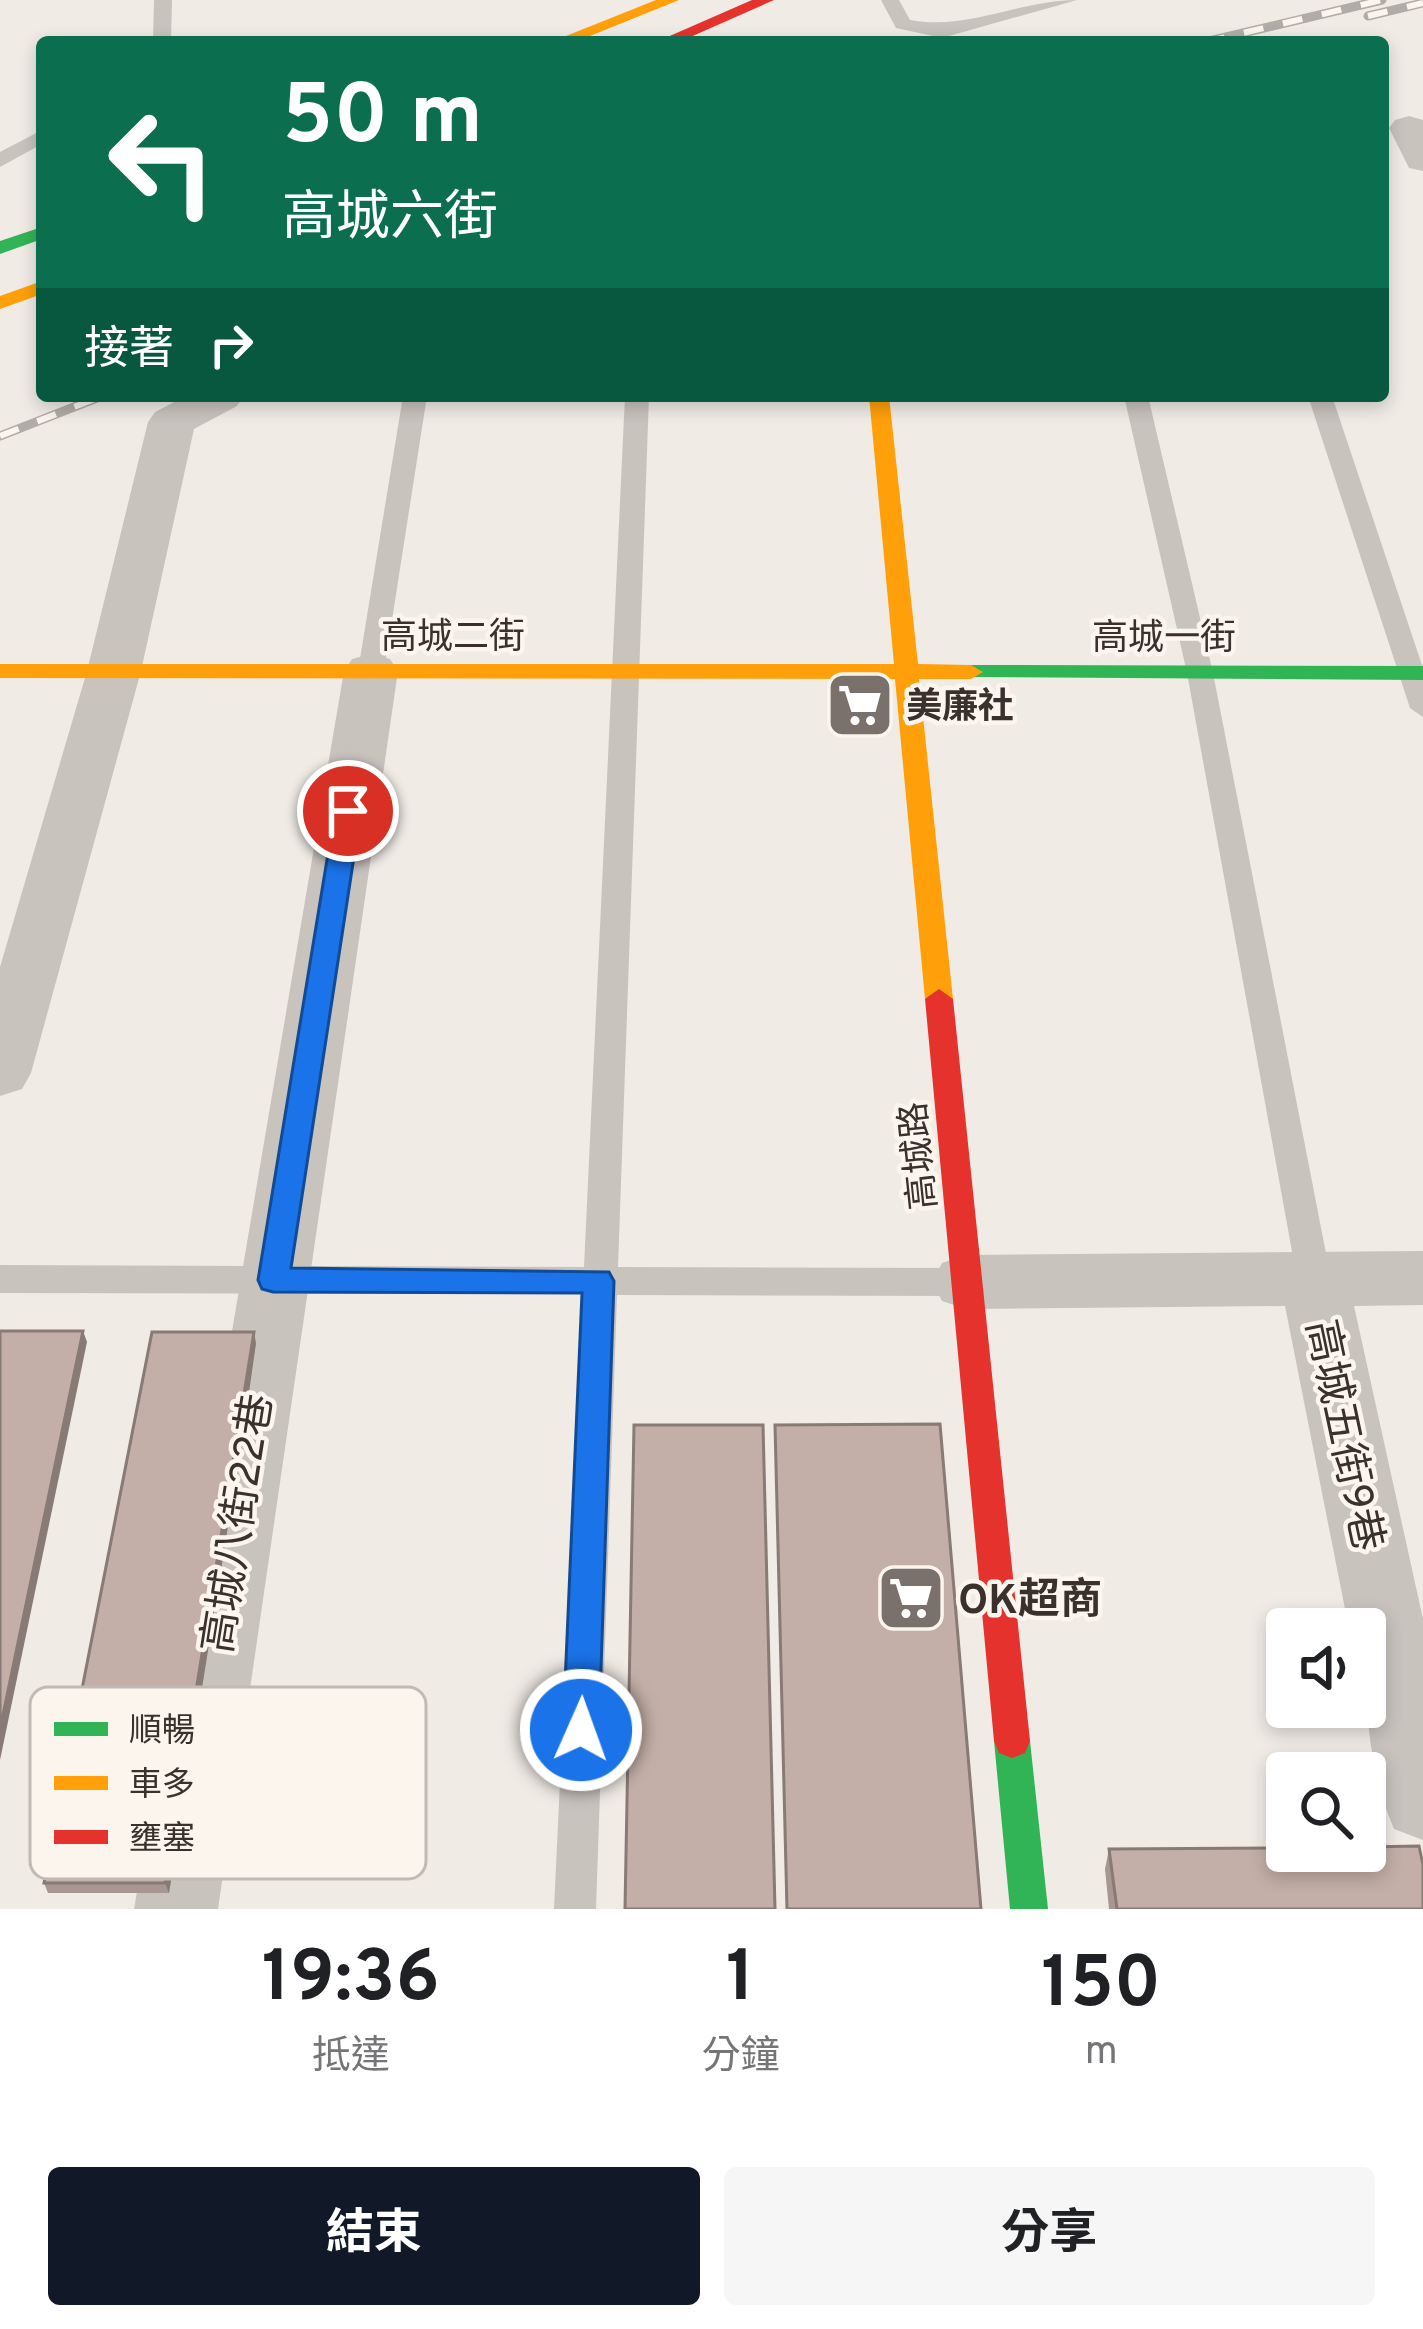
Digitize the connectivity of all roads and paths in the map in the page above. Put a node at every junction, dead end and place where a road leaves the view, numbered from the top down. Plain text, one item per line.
1 (163, 0) edge
2 (671, 0) edge
3 (766, 0) edge
4 (890, 0) edge
5 (1068, 0) edge
6 (162, 36) edge
7 (575, 36) edge
8 (679, 36) edge
9 (36, 140) edge
10 (0, 161) edge
11 (36, 234) edge
12 (0, 248) edge
13 (36, 289) edge
14 (0, 303) edge
15 (210, 402) edge
16 (414, 402) edge
17 (637, 402) edge
18 (879, 402) edge
19 (1137, 402) edge
20 (1322, 402) edge
21 (0, 670) edge
22 (371, 670) junction
23 (114, 671) junction
24 (626, 671) junction
25 (906, 672) junction
26 (1200, 673) junction
27 (1416, 673) edge
28 (1423, 708) edge
29 (0, 1073) edge
30 (1423, 1278) edge
31 (0, 1279) edge
32 (1314, 1279) junction
33 (273, 1280) junction
34 (598, 1281) junction
35 (966, 1282) junction
36 (210, 1687) edge
37 (1423, 1802) edge
38 (181, 1879) edge
39 (176, 1909) edge
40 (575, 1909) edge
41 (1029, 1909) edge

1 - 6 lane
2 - 7 street
3 - 8 street
4 - 5 lane
9 - 10 lane
11 - 12 street
13 - 14 street
15 - 23 street
16 - 22 lane
17 - 24 lane
18 - 25 street, 高城路
19 - 26 lane
20 - 27 lane
21 - 23 street, 高城二街
22 - 23 street, 高城二街
22 - 24 street, 高城二街
22 - 33 street, 高城八街22巷
23 - 29 street
24 - 25 street, 高城二街
24 - 34 lane
25 - 26 street, 高城一街
25 - 35 street, 高城路
26 - 27 street, 高城一街
26 - 32 lane
27 - 28 lane
30 - 32 street
31 - 33 lane
32 - 35 street
32 - 37 street, 高城五街9巷
33 - 34 lane
33 - 36 street, 高城八街22巷
34 - 35 lane
34 - 40 lane
35 - 41 street, 高城路
38 - 39 street, 高城八街22巷

